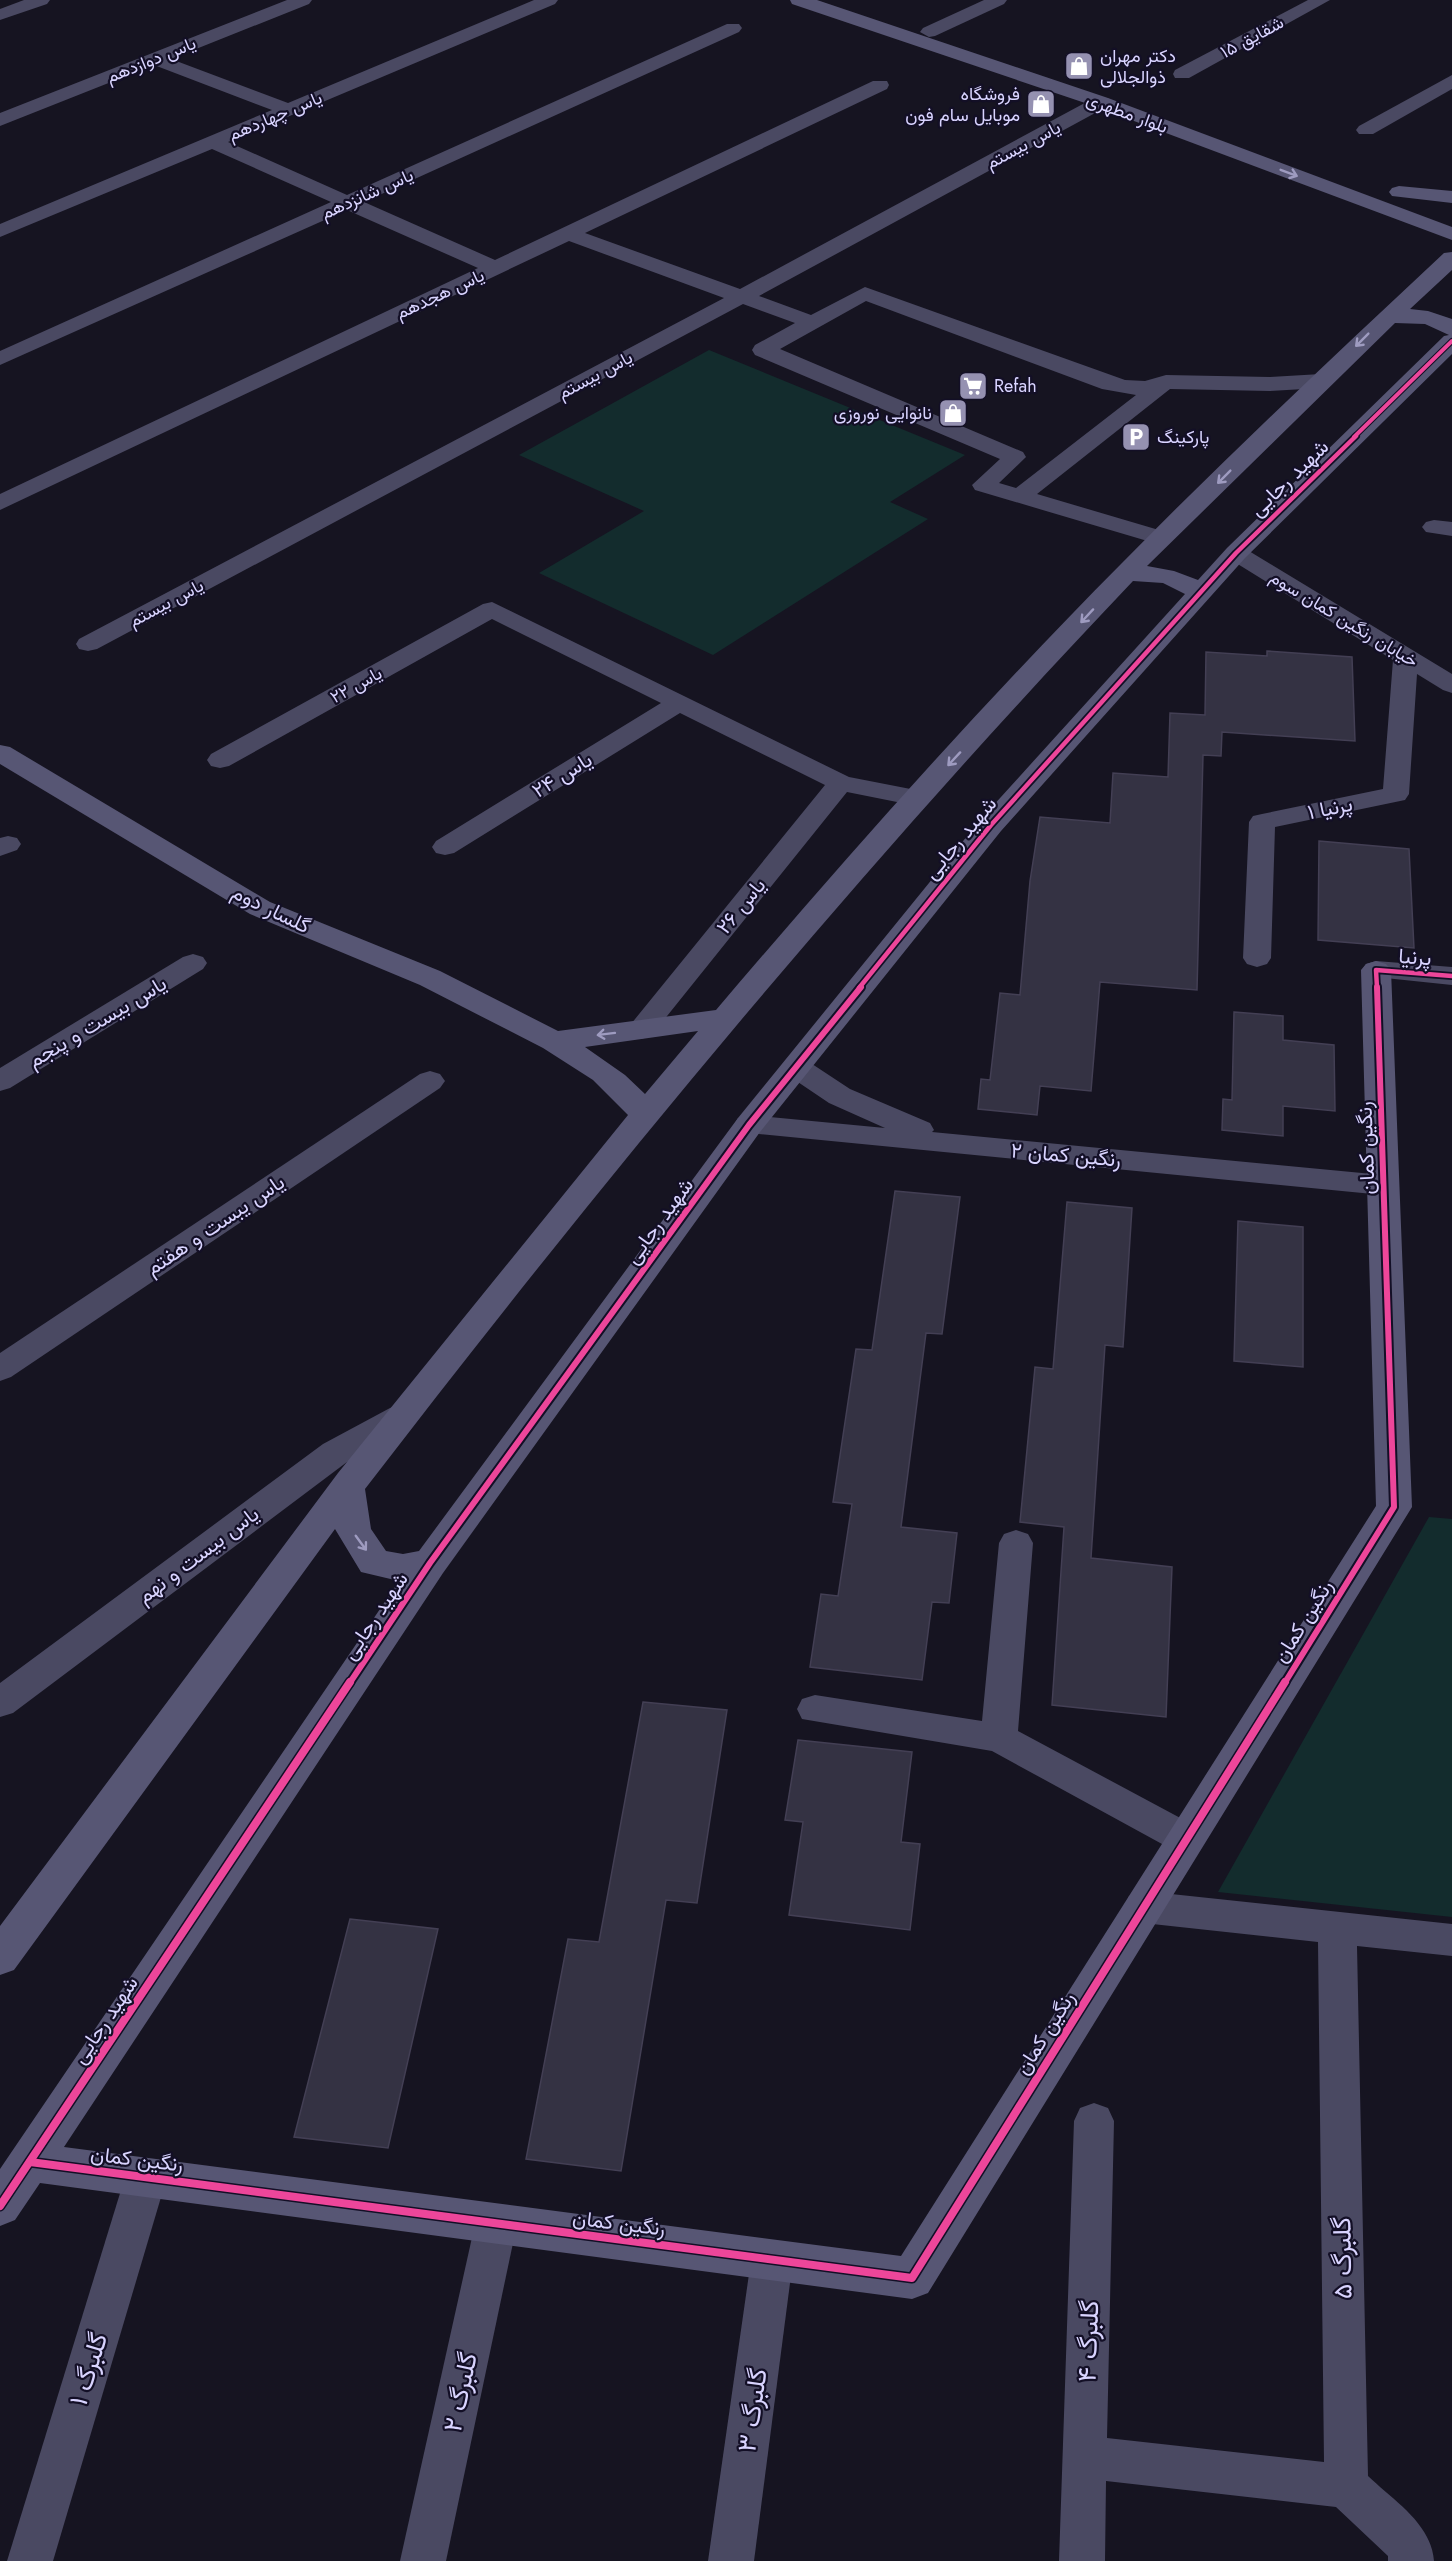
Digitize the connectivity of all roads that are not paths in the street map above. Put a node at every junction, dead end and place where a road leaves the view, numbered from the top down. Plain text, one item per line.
1 (41, 0) edge
2 (303, 0) edge
3 (549, 0) edge
4 (799, 0) edge
5 (837, 0) edge
6 (998, 0) edge
7 (1322, 0) edge
8 (0, 15) edge
9 (733, 28) dead end
10 (929, 32) junction
11 (154, 58) junction
12 (1182, 74) dead end
13 (1452, 81) edge
14 (880, 85) dead end
15 (1101, 102) junction
16 (290, 110) junction
17 (0, 120) edge
18 (1366, 130) dead end
19 (212, 142) junction
20 (1452, 197) edge
21 (1393, 201) junction
22 (348, 202) junction
23 (1452, 211) edge
24 (0, 231) edge
25 (567, 233) junction
26 (1452, 234) edge
27 (1434, 260) edge
28 (495, 268) junction
29 (743, 296) junction
30 (1386, 317) junction
31 (811, 322) junction
32 (1452, 329) edge
33 (1452, 341) edge
34 (0, 359) edge
35 (1321, 381) junction
36 (1166, 382) junction
37 (1020, 496) junction
38 (0, 502) edge
39 (1161, 538) junction
40 (1236, 553) junction
41 (1126, 573) junction
42 (1200, 594) junction
43 (88, 644) dead end
44 (1406, 657) junction
45 (1452, 684) edge
46 (680, 702) junction
47 (0, 753) edge
48 (220, 760) dead end
49 (841, 783) junction
50 (917, 798) junction
51 (445, 847) dead end
52 (1257, 958) dead end
53 (193, 963) dead end
54 (1376, 970) joint
55 (1452, 976) edge
56 (727, 1018) junction
57 (641, 1030) junction
58 (554, 1041) junction
59 (796, 1067) junction
60 (0, 1081) edge
61 (430, 1081) dead end
62 (645, 1116) junction
63 (749, 1125) junction
64 (959, 1145) junction
65 (1383, 1185) junction
66 (0, 1369) edge
67 (402, 1416) junction
68 (347, 1487) junction
69 (1016, 1543) dead end
70 (430, 1563) junction
71 (0, 1703) edge
72 (815, 1709) dead end
73 (999, 1737) junction
74 (1186, 1839) junction
75 (1143, 1907) junction
76 (1337, 1928) junction
77 (1452, 1940) edge
78 (0, 1958) edge
79 (1094, 2121) dead end
80 (30, 2162) junction
81 (146, 2177) junction
82 (0, 2206) edge
83 (496, 2224) junction
84 (772, 2260) junction
85 (1084, 2457) junction
86 (1346, 2486) junction
87 (30, 2561) edge
88 (423, 2561) edge
89 (731, 2561) edge
90 (1082, 2561) edge
91 (1411, 2561) edge

1 - 8 street
2 - 11 street, یاس دوازدهم
3 - 16 street, یاس چهاردهم
4 - 15 street, بلوار مطهری
5 - 10 street, بلوار مطهری
6 - 10 street
7 - 12 street, شقایق ۱۵
9 - 22 street, یاس شانزدهم
10 - 21 street, بلوار مطهری
11 - 16 street
11 - 17 street, یاس دوازدهم
13 - 18 street
14 - 25 street, یاس هجدهم
15 -> 21 street, بلوار مطهری
15 - 29 street, یاس بیستم
16 - 19 street, یاس چهاردهم
19 - 22 street
19 - 24 street, یاس چهاردهم
20 - 21 street
21 - 23 street, بلوار مطهری
21 - 26 street, بلوار مطهری
21 - 27 street
22 - 28 street
22 - 34 street, یاس شانزدهم
25 - 28 street, یاس هجدهم
25 - 29 street
27 - 30 street
28 - 38 street, یاس هجدهم
29 - 31 street
29 - 43 street, یاس بیستم
30 - 32 street
30 -> 35 street
31 - 36 street
31 - 37 street
33 - 40 street, شهید رجایی
35 - 36 street
35 -> 39 street
36 - 37 street
37 - 39 street
39 - 41 street
40 - 42 street, شهید رجایی
40 - 44 street, خیابان رنگین کمان سوم
41 - 42 street
41 -> 50 street
42 - 59 street, شهید رجایی
44 - 45 street, خیابان رنگین کمان سوم
44 - 52 street, پرنیا ۱
46 - 48 street, یاس ۲۲
46 - 49 street
46 - 51 street, یاس ۲۴
47 - 58 street, گلسار دوم
49 - 50 street
49 - 57 street, یاس ۲۶
50 - 56 street
53 - 60 street, یاس بیست و پنجم
54 - 55 street, پرنیا
54 - 65 street, رنگین کمان
56 - 57 street
56 - 62 street
57 -> 58 street
58 - 62 street, گلسار دوم
59 - 63 street, شهید رجایی
59 - 64 street
61 - 66 street, یاس یبست و هفتم
62 - 67 street
63 - 64 street, رنگین کمان ۲
63 - 70 street, شهید رجایی
64 - 65 street, رنگین کمان ۲
65 - 74 street, رنگین کمان
67 - 68 street
67 - 71 street, یاس بیست و نهم
68 -> 70 street
68 - 78 street
69 - 73 street
70 - 80 street, شهید رجایی
72 - 73 street
73 - 74 street
74 - 75 street, رنگین کمان
75 - 76 street
75 - 84 street, رنگین کمان
76 - 77 street
76 - 86 street, گلبرگ ۵
79 - 85 street, گلبرگ ۴
80 - 81 street, رنگین کمان
80 - 82 street, شهید رجایی
81 - 83 street, رنگین کمان
81 - 87 street, گلبرگ ۱
83 - 84 street, رنگین کمان
83 - 88 street, گلبرگ ۲
84 - 89 street, گلبرگ ۳
85 - 86 street
85 - 90 street, گلبرگ ۴
86 - 91 street

